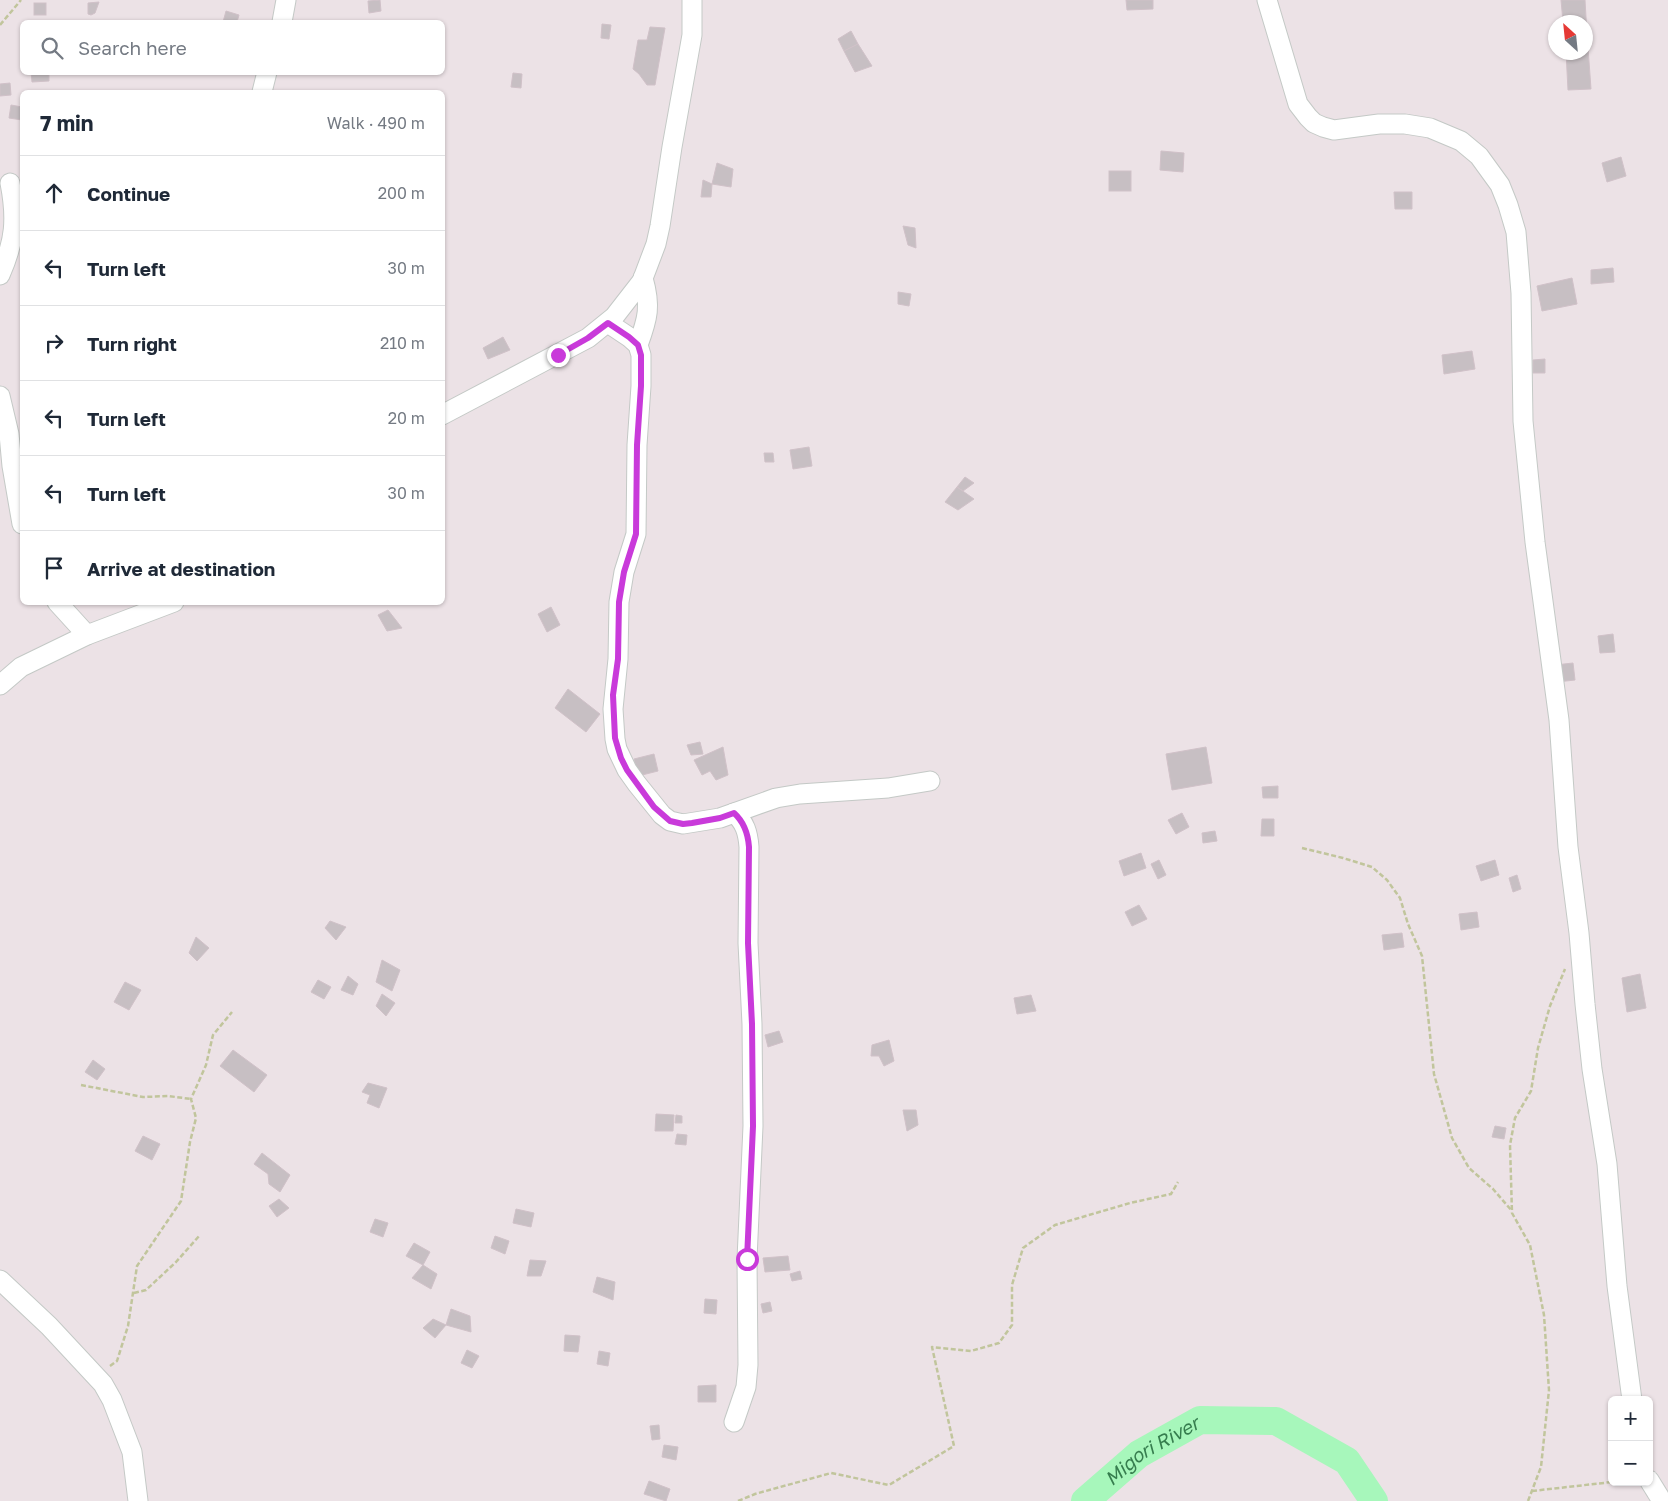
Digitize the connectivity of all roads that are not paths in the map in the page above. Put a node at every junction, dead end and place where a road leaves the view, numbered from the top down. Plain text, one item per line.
1 (286, 0) edge
2 (692, 0) edge
3 (1267, 0) edge
4 (282, 20) edge
5 (266, 75) edge
6 (262, 90) edge
7 (10, 183) dead end
8 (0, 275) edge
9 (643, 278) junction
10 (608, 323) junction
11 (638, 345) junction
12 (0, 396) edge
13 (445, 413) edge
14 (20, 512) edge
15 (60, 605) edge
16 (166, 605) edge
17 (87, 634) junction
18 (0, 686) edge
19 (930, 781) dead end
20 (734, 813) junction
21 (0, 1280) edge
22 (1632, 1396) edge
23 (734, 1422) dead end
24 (1653, 1486) edge
25 (138, 1501) edge
26 (1662, 1501) edge

1 - 4 street
2 - 9 street
3 - 22 street
5 - 6 street
7 - 8 street
9 - 10 street
9 - 11 street
10 - 11 street
10 - 13 street
11 - 20 street
12 - 14 street
15 - 17 street
16 - 17 street
17 - 18 street
19 - 20 street
20 - 23 street
21 - 25 street
24 - 26 street

